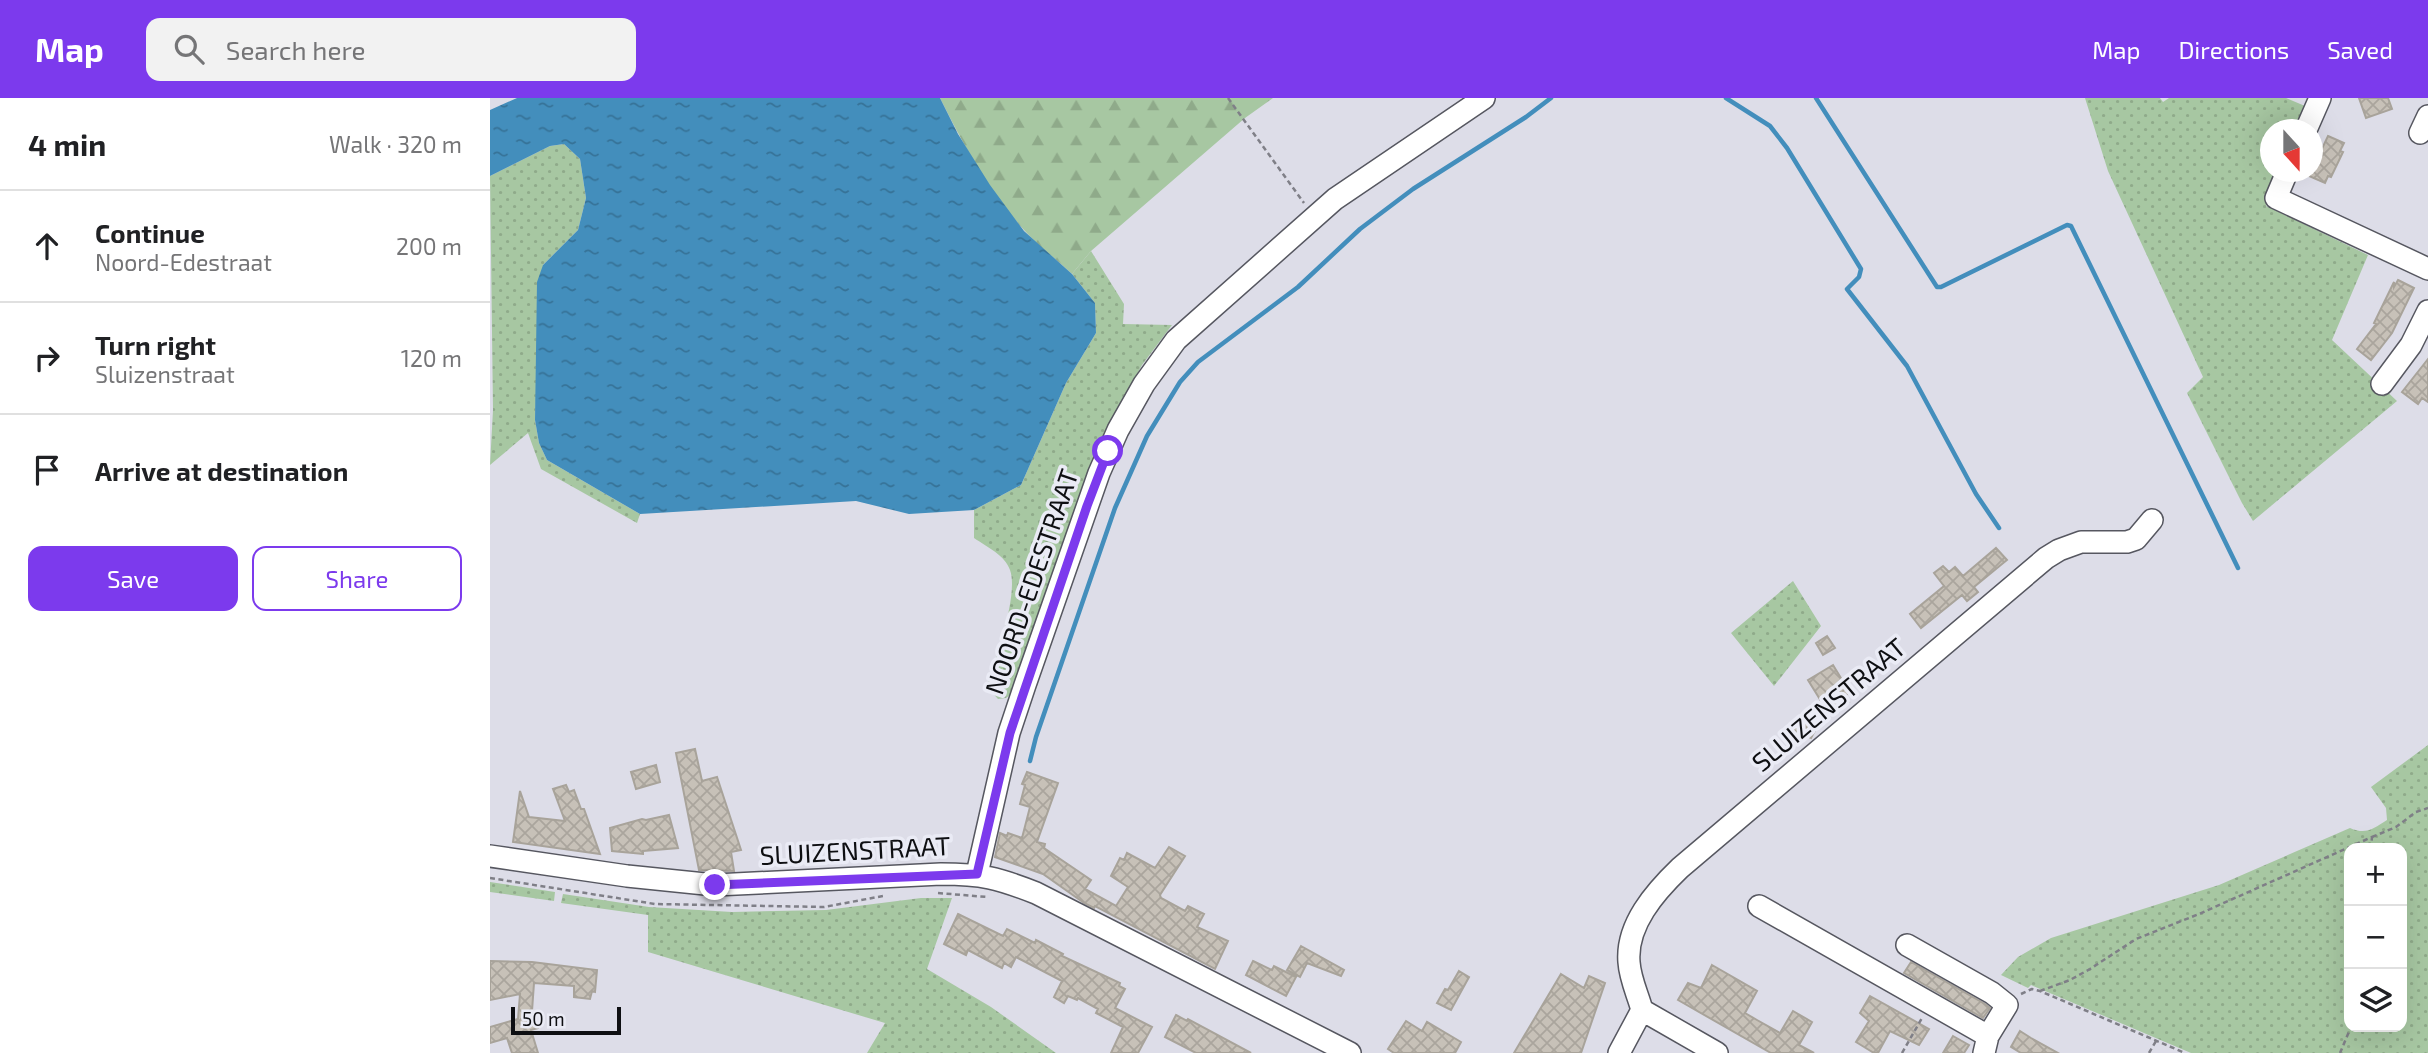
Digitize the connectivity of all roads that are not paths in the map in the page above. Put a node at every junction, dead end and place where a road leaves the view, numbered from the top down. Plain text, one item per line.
1 (1485, 98) edge
2 (2320, 98) edge
3 (2311, 119) edge
4 (2283, 182) edge
5 (2428, 269) edge
6 (2428, 311) edge
7 (2382, 384) dead end
8 (2152, 520) dead end
9 (490, 856) edge
10 (977, 874) junction
11 (1759, 906) dead end
12 (1907, 945) dead end
13 (1642, 1010) junction
14 (1986, 1049) edge
15 (1350, 1053) edge
16 (1619, 1053) edge
17 (1717, 1053) edge

1 - 10 street, NOORD-EDESTRAAT
2 - 3 street
4 - 5 street
6 - 7 street
8 - 13 street, SLUIZENSTRAAT
9 - 10 street, SLUIZENSTRAAT
10 - 15 street, SLUIZENSTRAAT
11 - 14 street
12 - 14 street
13 - 16 street
13 - 17 street

